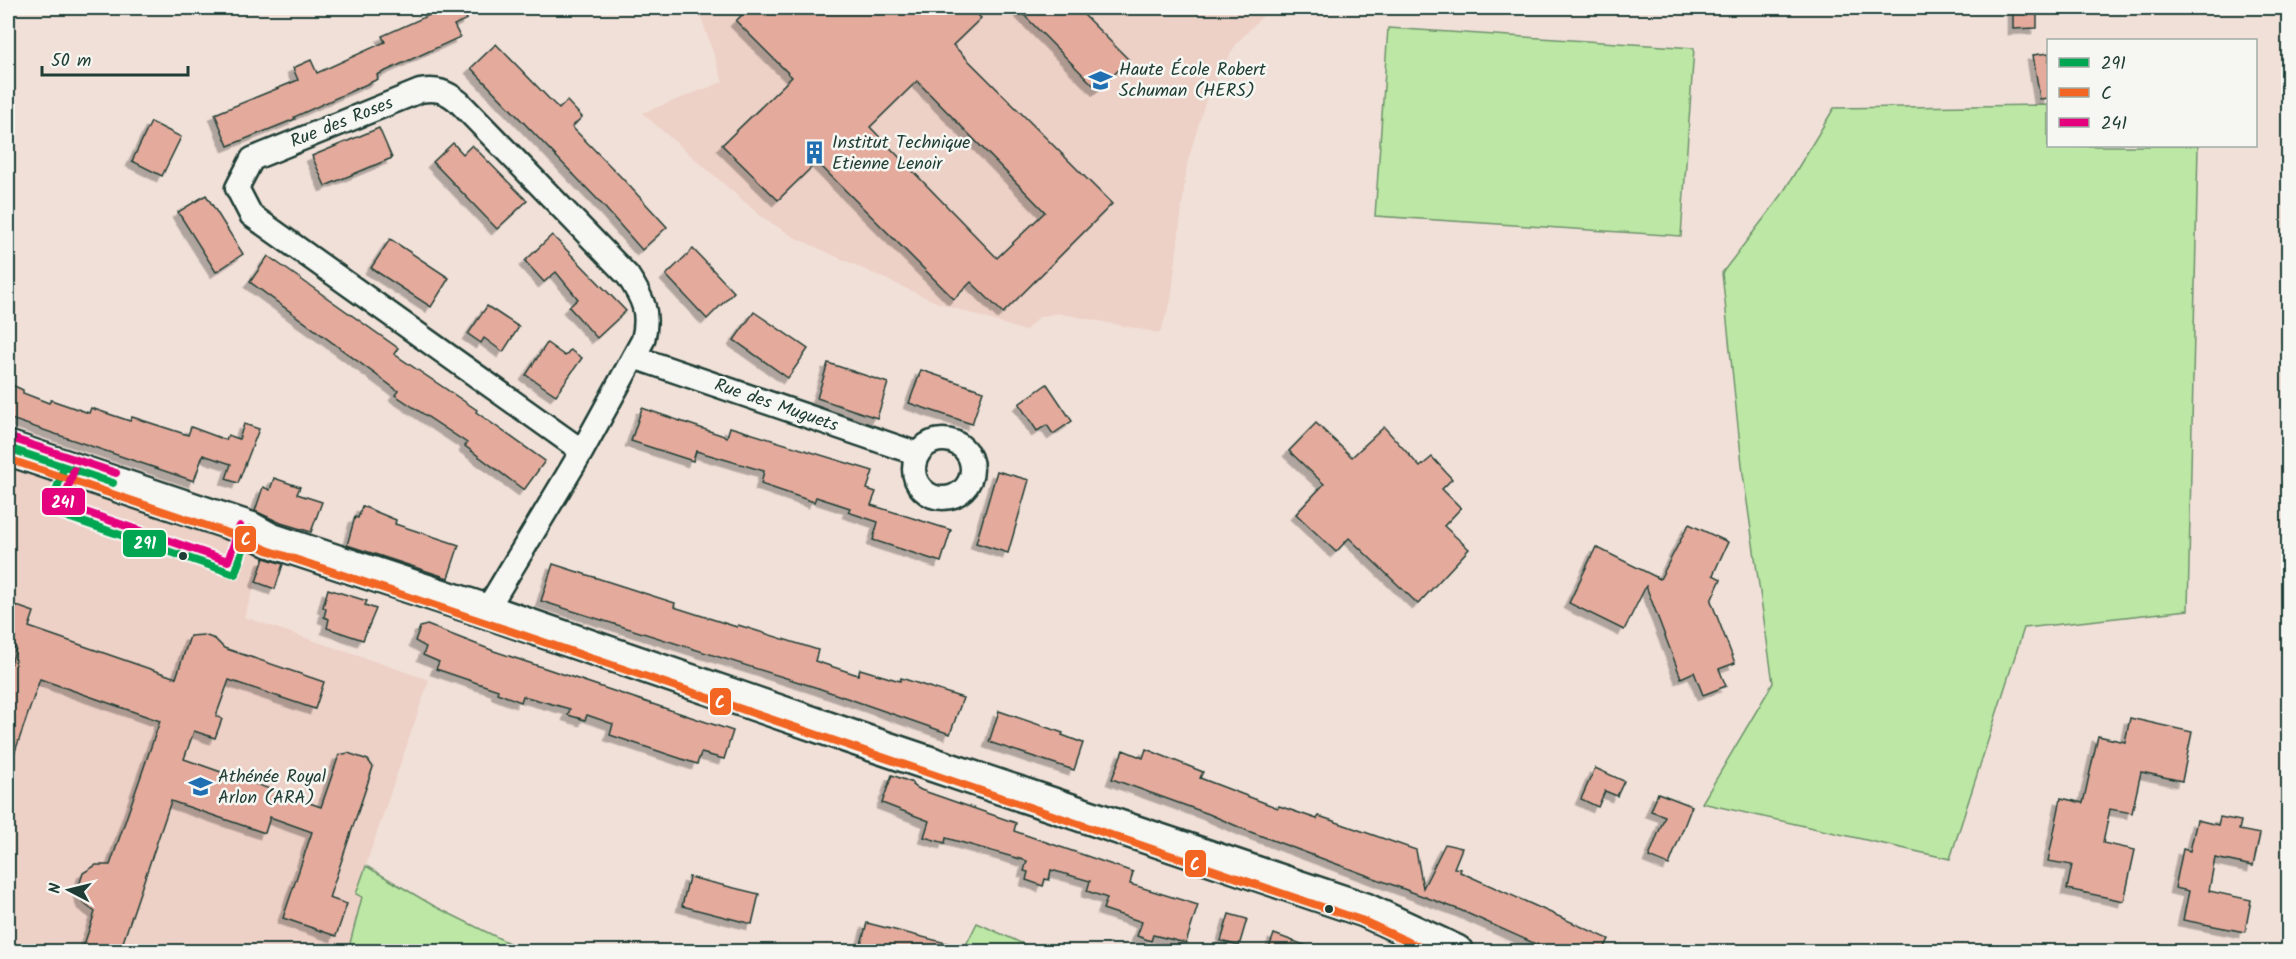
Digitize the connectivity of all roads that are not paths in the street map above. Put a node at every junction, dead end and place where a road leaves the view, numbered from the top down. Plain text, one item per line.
1 (634, 357) junction
2 (8, 448) edge
3 (582, 451) junction
4 (918, 454) dead end
5 (486, 611) junction
6 (1456, 951) edge

1 - 3 street, Rue des Roses
1 - 3 street, Rue des Roses
1 - 4 street, Rue des Muguets
2 - 5 street
3 - 5 street, Rue des Roses
5 - 6 street

